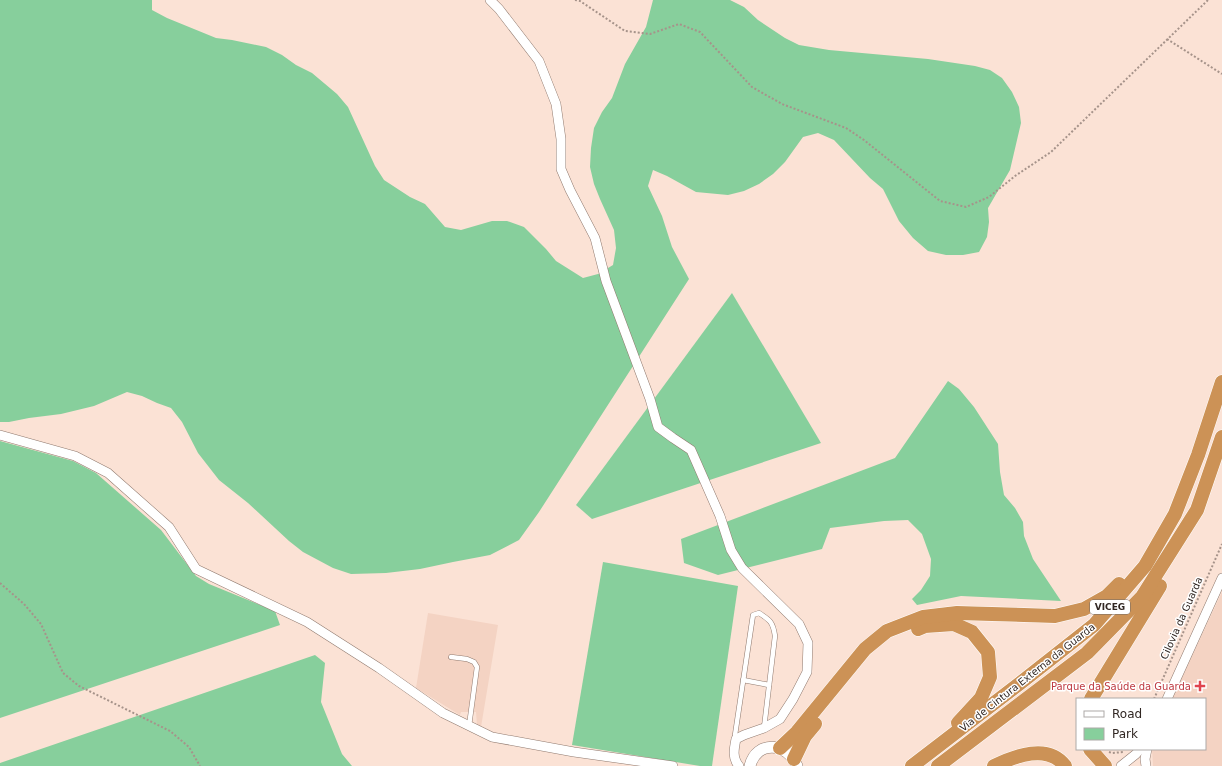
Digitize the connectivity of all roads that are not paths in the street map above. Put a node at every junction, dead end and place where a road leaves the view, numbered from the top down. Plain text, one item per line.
1 (490, 0) edge
2 (1222, 382) edge
3 (0, 435) edge
4 (1222, 437) edge
5 (1197, 510) junction
6 (1175, 514) junction
7 (1222, 578) edge
8 (451, 657) dead end
9 (743, 680) junction
10 (769, 685) junction
11 (1092, 698) edge
12 (1167, 698) edge
13 (469, 726) junction
14 (764, 728) junction
15 (736, 739) junction
16 (780, 748) junction
17 (935, 749) junction
18 (1091, 750) edge
19 (1139, 750) edge
20 (1148, 750) edge
21 (795, 763) edge
22 (673, 766) edge
23 (739, 766) edge
24 (750, 766) edge
25 (912, 766) edge
26 (938, 766) edge
27 (994, 766) edge
28 (1065, 766) edge
29 (1105, 766) edge
30 (1121, 766) edge
31 (1146, 766) edge

1 - 14 street
2 - 6 highway, Via de Cintura Externa da Guarda / VICEG
3 - 13 street
4 - 5 highway, Via de Cintura Externa da Guarda / VICEG
5 - 11 highway
5 - 26 highway, Via de Cintura Externa da Guarda / VICEG
6 - 16 highway
6 - 17 highway, Via de Cintura Externa da Guarda / VICEG
7 - 12 street
8 - 13 lane
9 - 10 lane
9 - 10 lane
9 - 15 lane
10 - 14 lane
13 - 22 street
14 - 15 street
15 - 23 street
16 - 21 street
16 - 24 street
17 - 21 highway
17 - 25 highway, Via de Cintura Externa da Guarda / VICEG
18 - 29 highway
19 - 30 street
20 - 31 street
27 - 28 highway

